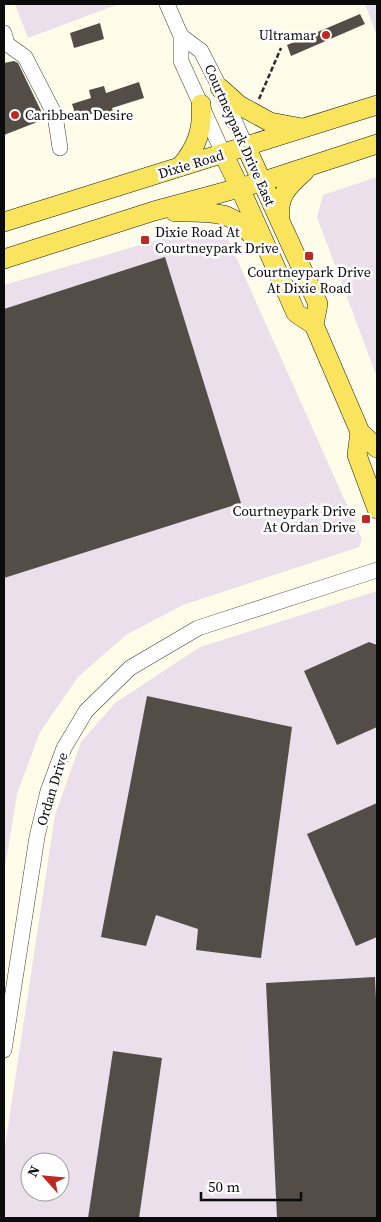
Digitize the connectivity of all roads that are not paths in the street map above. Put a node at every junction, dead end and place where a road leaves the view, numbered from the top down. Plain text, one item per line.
1 (167, 4) edge
2 (4, 33) edge
3 (181, 36) junction
4 (220, 88) junction
5 (201, 104) junction
6 (377, 105) edge
7 (303, 128) junction
8 (377, 144) edge
9 (246, 147) junction
10 (60, 148) dead end
11 (223, 154) junction
12 (311, 165) junction
13 (180, 167) junction
14 (261, 182) junction
15 (240, 188) junction
16 (154, 211) junction
17 (4, 222) edge
18 (280, 225) junction
19 (269, 253) junction
20 (4, 259) edge
21 (314, 325) junction
22 (360, 432) junction
23 (377, 448) edge
24 (377, 509) edge
25 (377, 570) edge
26 (4, 1050) edge

1 - 3 street, Courtneypark Drive East
2 - 10 street
3 - 4 street, Courtneypark Drive East
3 - 5 street, Courtneypark Drive East
4 - 7 main road
4 - 9 street, Courtneypark Drive East
5 - 11 street, Courtneypark Drive East
5 - 13 main road
6 - 7 main road, Dixie Road
7 - 9 main road, Dixie Road
8 - 12 main road
9 - 11 main road, Dixie Road
9 - 14 main road, Courtneypark Drive East
11 - 13 main road, Dixie Road
11 - 15 main road, Courtneypark Drive East
12 - 14 main road
12 - 18 main road
13 - 17 main road, Dixie Road
14 - 15 main road
14 - 18 main road, Courtneypark Drive East
15 - 16 main road
15 - 19 main road, Courtneypark Drive East
16 - 19 main road
16 - 20 main road
18 - 21 main road, Courtneypark Drive East
19 - 21 main road, Courtneypark Drive East
21 - 22 main road, Courtneypark Drive East
22 - 23 main road, Courtneypark Drive East
22 - 24 main road, Courtneypark Drive East
25 - 26 street, Ordan Drive

